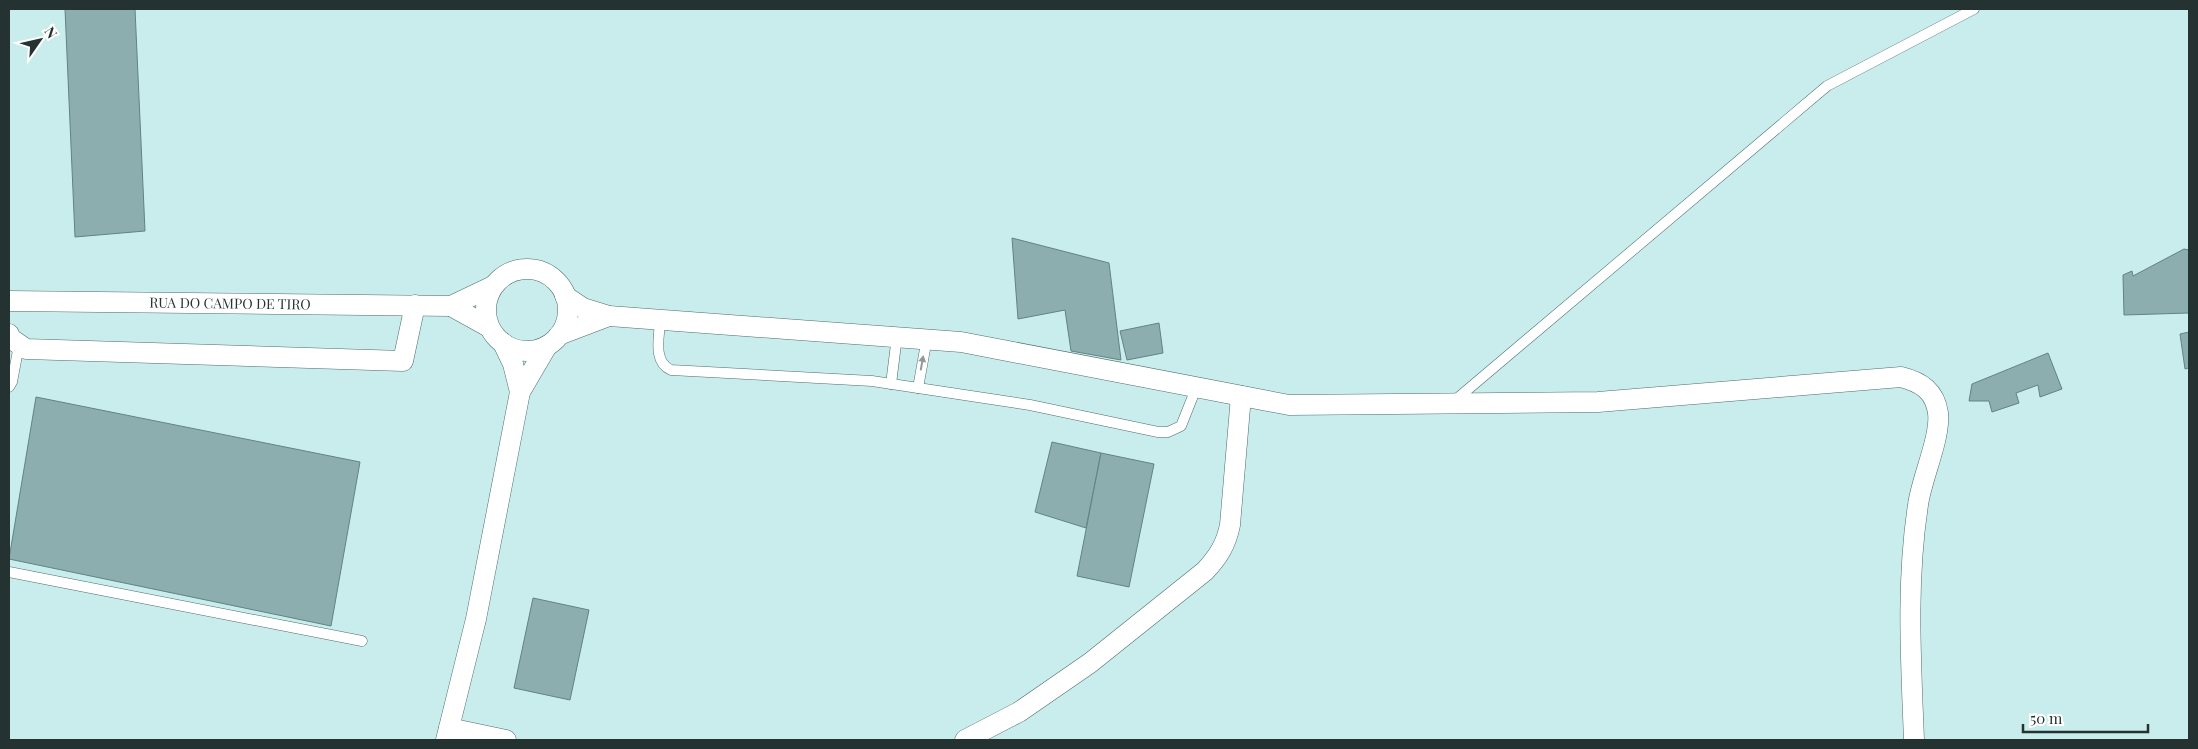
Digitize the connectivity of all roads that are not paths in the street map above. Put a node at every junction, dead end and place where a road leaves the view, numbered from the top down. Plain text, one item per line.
1 (1974, 9) edge
2 (493, 286) junction
3 (565, 296) junction
4 (9, 301) edge
5 (415, 305) junction
6 (451, 306) junction
7 (609, 316) junction
8 (660, 322) junction
9 (489, 327) junction
10 (897, 336) junction
11 (927, 338) junction
12 (14, 339) edge
13 (553, 341) junction
14 (503, 343) junction
15 (891, 384) junction
16 (1197, 386) junction
17 (9, 387) edge
18 (918, 388) junction
19 (520, 392) junction
20 (1241, 396) junction
21 (1452, 403) junction
22 (9, 572) edge
23 (362, 641) dead end
24 (448, 734) edge
25 (506, 740) edge
26 (965, 740) edge
27 (1914, 740) edge

1 - 21 lane
2 - 3 street
2 - 6 street
2 - 9 street
3 - 7 street
3 - 13 street
4 - 5 street, RUA DO CAMPO DE TIRO
5 - 6 street, RUA DO CAMPO DE TIRO
5 - 12 street
6 - 9 street
7 - 8 street
7 - 13 street
8 - 10 street
8 - 15 lane
9 - 14 street
10 - 11 street
10 - 15 lane
11 - 16 street
18 -> 11 lane
12 - 17 lane
13 - 14 street
13 - 19 street
14 - 19 street
15 - 18 lane
16 - 18 lane
16 - 20 street
19 - 24 street
20 - 21 street
20 - 26 street
21 - 27 street
22 - 23 lane
24 - 25 street

